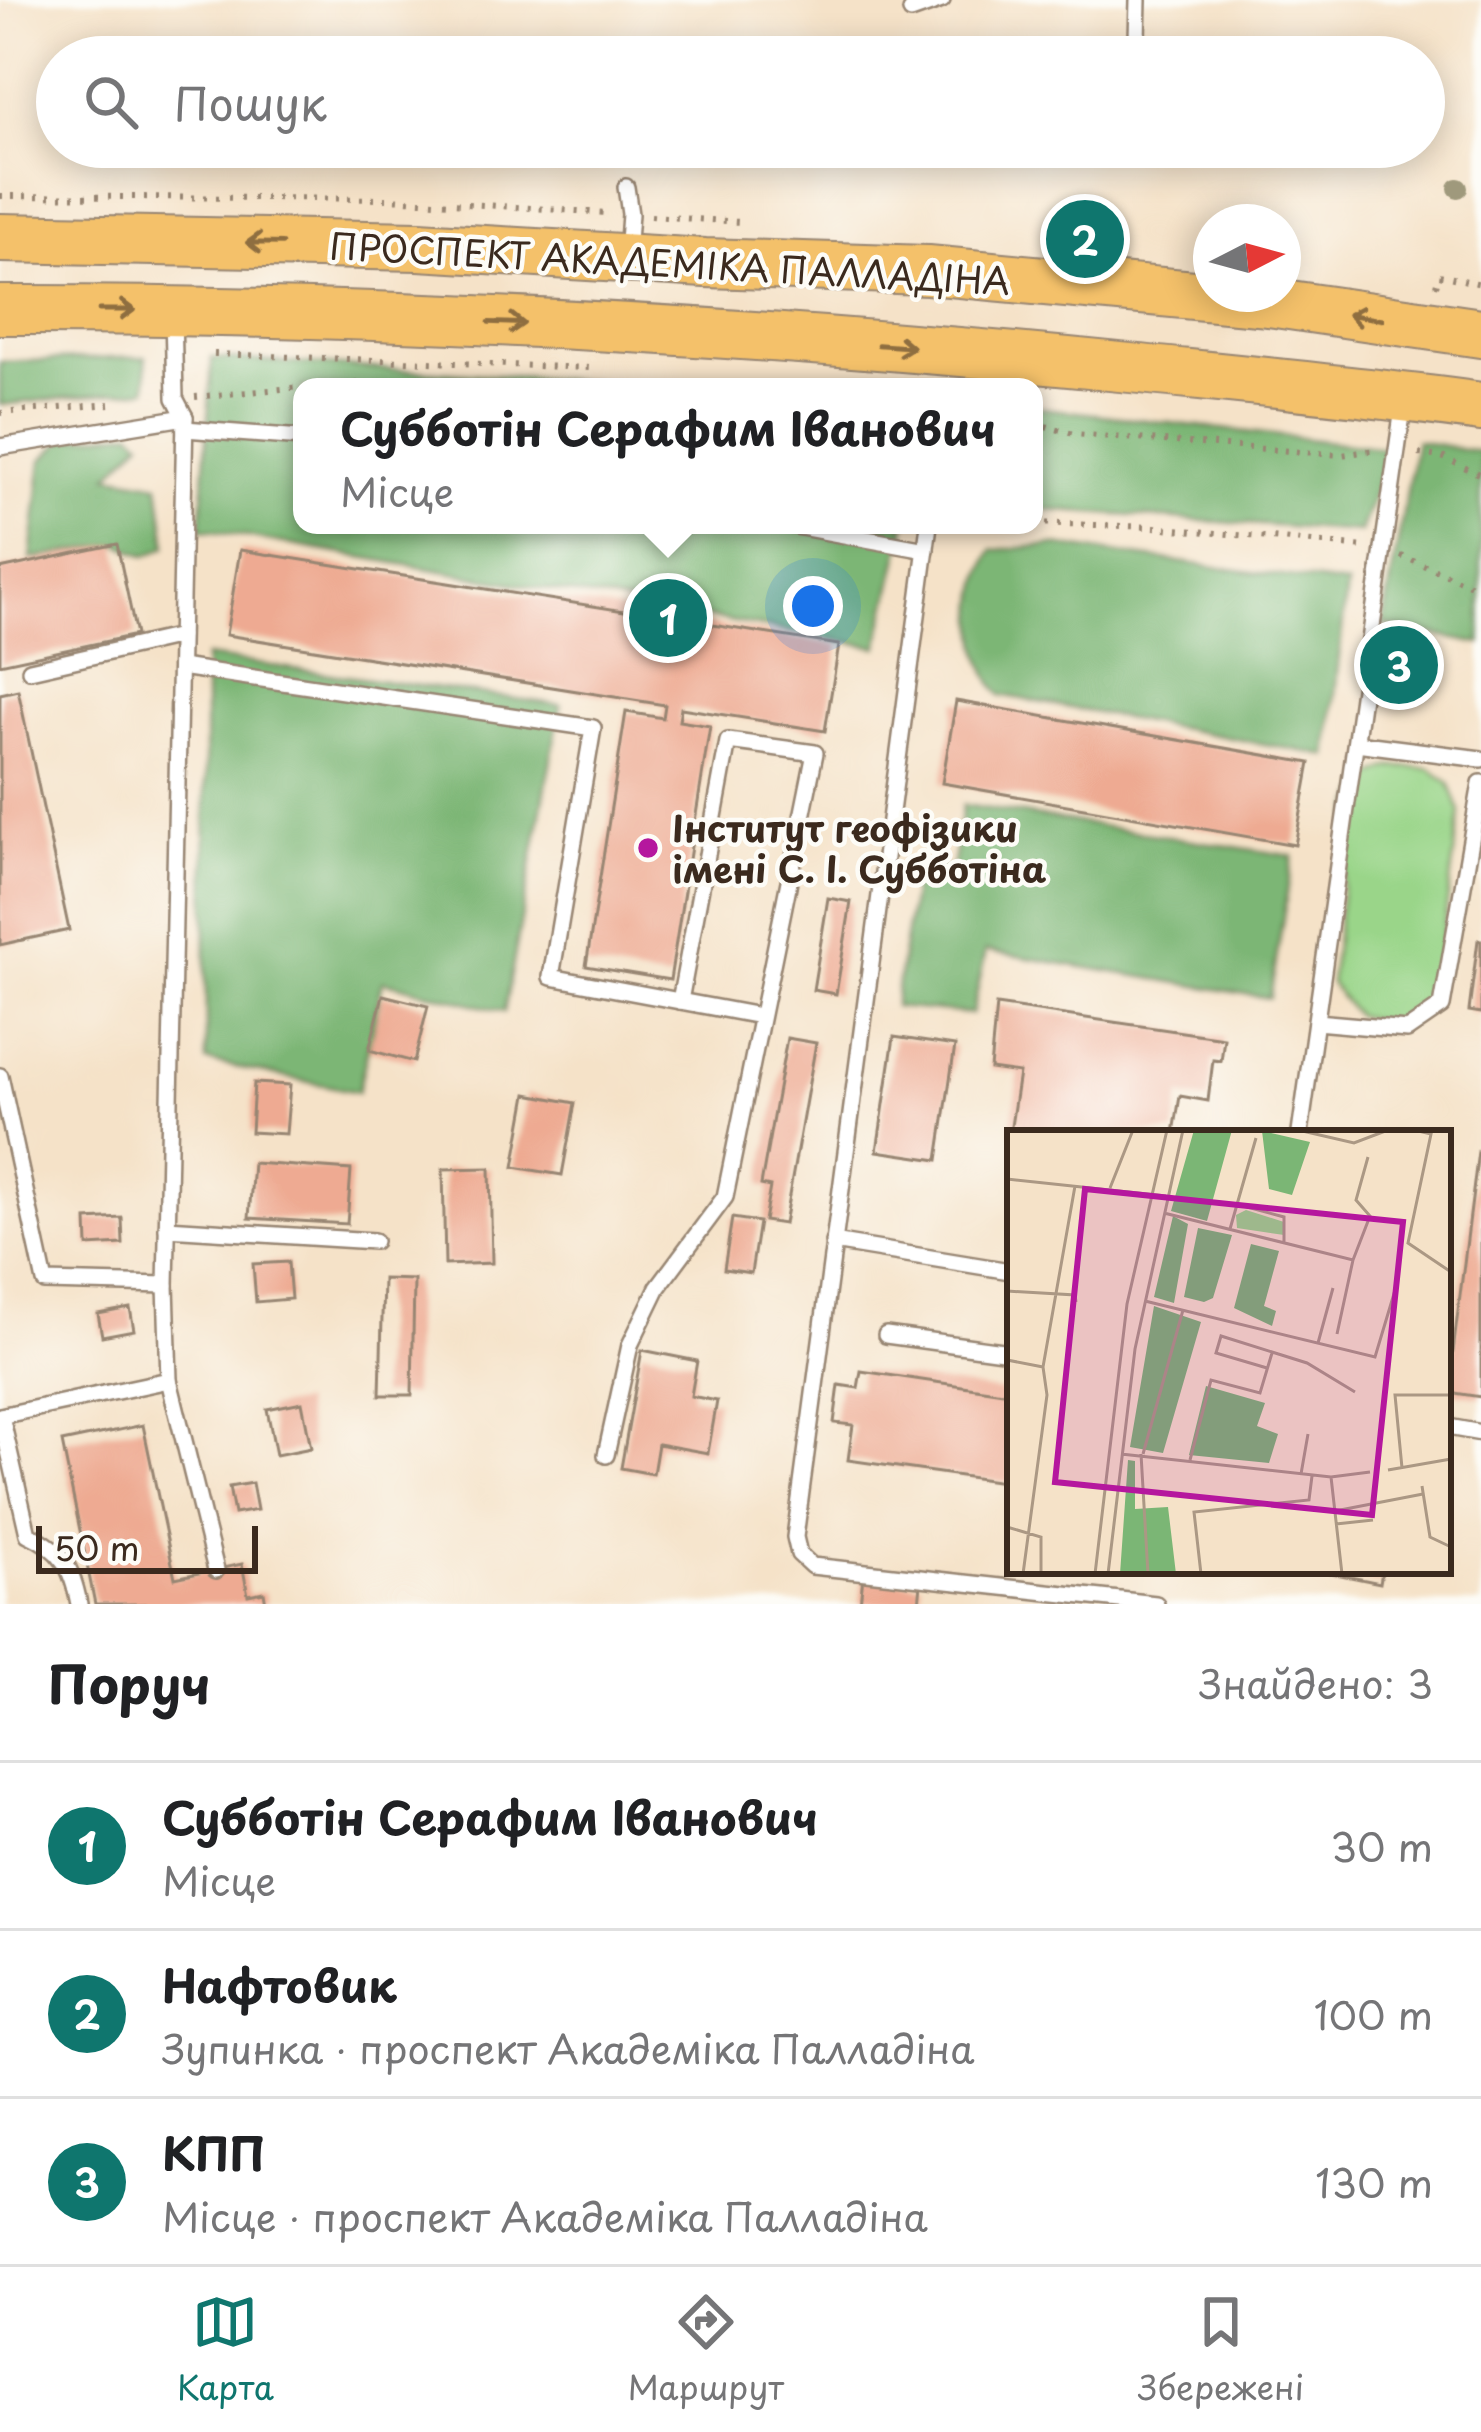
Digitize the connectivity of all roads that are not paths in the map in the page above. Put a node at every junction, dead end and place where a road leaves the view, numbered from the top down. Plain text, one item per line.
1 (942, 0) edge
2 (1138, 0) edge
3 (911, 11) dead end
4 (1138, 36) edge
5 (626, 187) dead end
6 (0, 238) edge
7 (626, 258) junction
8 (0, 310) edge
9 (172, 332) junction
10 (1481, 333) edge
11 (1404, 398) junction
12 (1481, 407) edge
13 (185, 423) junction
14 (293, 437) edge
15 (0, 447) edge
16 (839, 534) edge
17 (928, 534) edge
18 (926, 550) junction
19 (180, 636) junction
20 (180, 667) junction
21 (30, 670) dead end
22 (1356, 742) junction
23 (1481, 759) edge
24 (1481, 783) edge
25 (680, 1001) junction
26 (760, 1016) junction
27 (1316, 1022) junction
28 (0, 1076) edge
29 (1300, 1130) edge
30 (167, 1228) junction
31 (374, 1241) dead end
32 (833, 1242) junction
33 (1007, 1271) edge
34 (166, 1285) junction
35 (886, 1335) dead end
36 (1007, 1352) edge
37 (169, 1380) junction
38 (1, 1416) edge
39 (1451, 1427) edge
40 (1481, 1432) edge
41 (607, 1455) dead end
42 (216, 1570) dead end
43 (80, 1604) edge
44 (1156, 1604) edge

1 - 3 lane
2 - 4 lane
5 - 7 lane
7 -> 6 highway, ПРОСПЕКТ АКАДЕМІКА ПАЛЛАДІНА
10 -> 7 highway, ПРОСПЕКТ АКАДЕМІКА ПАЛЛАДІНА
8 -> 9 highway, ПРОСПЕКТ АКАДЕМІКА ПАЛЛАДІНА
9 -> 11 highway, ПРОСПЕКТ АКАДЕМІКА ПАЛЛАДІНА
9 - 13 lane
11 - 12 highway, ПРОСПЕКТ АКАДЕМІКА ПАЛЛАДІНА
11 - 22 lane
13 - 14 lane
13 - 15 lane
13 - 19 lane
16 - 18 lane
17 - 18 lane
18 - 32 lane
19 - 20 lane
19 - 21 lane
20 - 25 lane
20 - 30 lane
22 - 23 lane
22 - 27 lane
24 - 27 lane
25 - 26 lane
25 - 26 lane
26 - 41 lane
27 - 29 lane
28 - 34 lane
30 - 31 lane
30 - 34 lane
32 - 33 lane
32 - 44 lane
34 - 37 lane
35 - 36 lane
37 - 38 lane
37 - 42 lane
38 - 43 lane
39 - 40 lane

